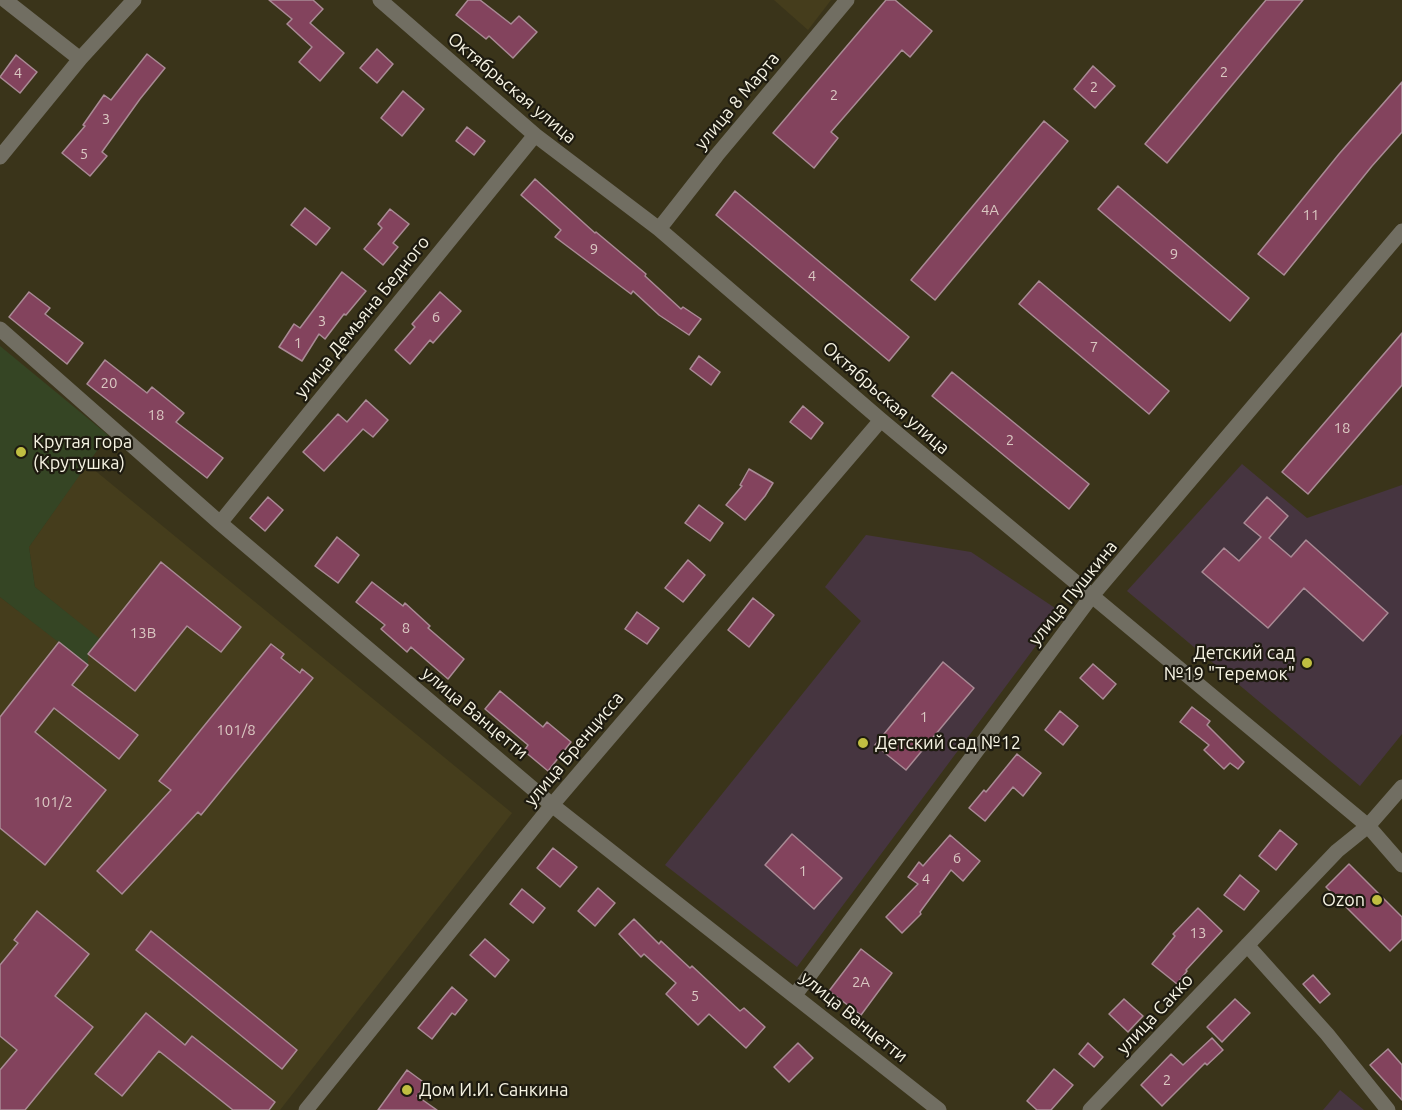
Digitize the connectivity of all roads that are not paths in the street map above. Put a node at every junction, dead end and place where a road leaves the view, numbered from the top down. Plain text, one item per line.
1 (5, 0) edge
2 (134, 0) edge
3 (380, 0) edge
4 (847, 0) edge
5 (399, 6) edge
6 (80, 59) junction
7 (534, 135) junction
8 (0, 157) edge
9 (659, 230) junction
10 (1402, 231) edge
11 (0, 329) edge
12 (881, 420) junction
13 (220, 523) junction
14 (1091, 597) junction
15 (1402, 787) edge
16 (552, 805) junction
17 (1368, 826) junction
18 (1402, 865) edge
19 (1247, 945) junction
20 (795, 995) junction
21 (310, 1105) edge
22 (326, 1110) edge
23 (939, 1110) edge
24 (1090, 1110) edge
25 (1388, 1110) edge

1 - 6 street
2 - 6 street
3 - 5 street, Октябрьская улица
4 - 9 street, улица 8 Марта
5 - 7 street, Октябрьская улица
6 - 8 street
7 - 9 street, Октябрьская улица
7 - 13 street, улица Демьяна Бедного
9 - 12 street, Октябрьская улица
10 - 14 street, улица Пушкина
11 - 13 street, улица Ванцетти
12 - 14 street, Октябрьская улица
12 - 16 street, улица Бренцисса
13 - 16 street, улица Ванцетти
14 - 17 street, Октябрьская улица
14 - 20 street, улица Пушкина
15 - 17 street, улица Сакко
16 - 20 street, улица Ванцетти
16 - 21 street, улица Бренцисса
17 - 18 street, Октябрьская улица
17 - 19 street, улица Сакко
19 - 24 street, улица Сакко
19 - 25 street
20 - 23 street, улица Ванцетти
21 - 22 street

